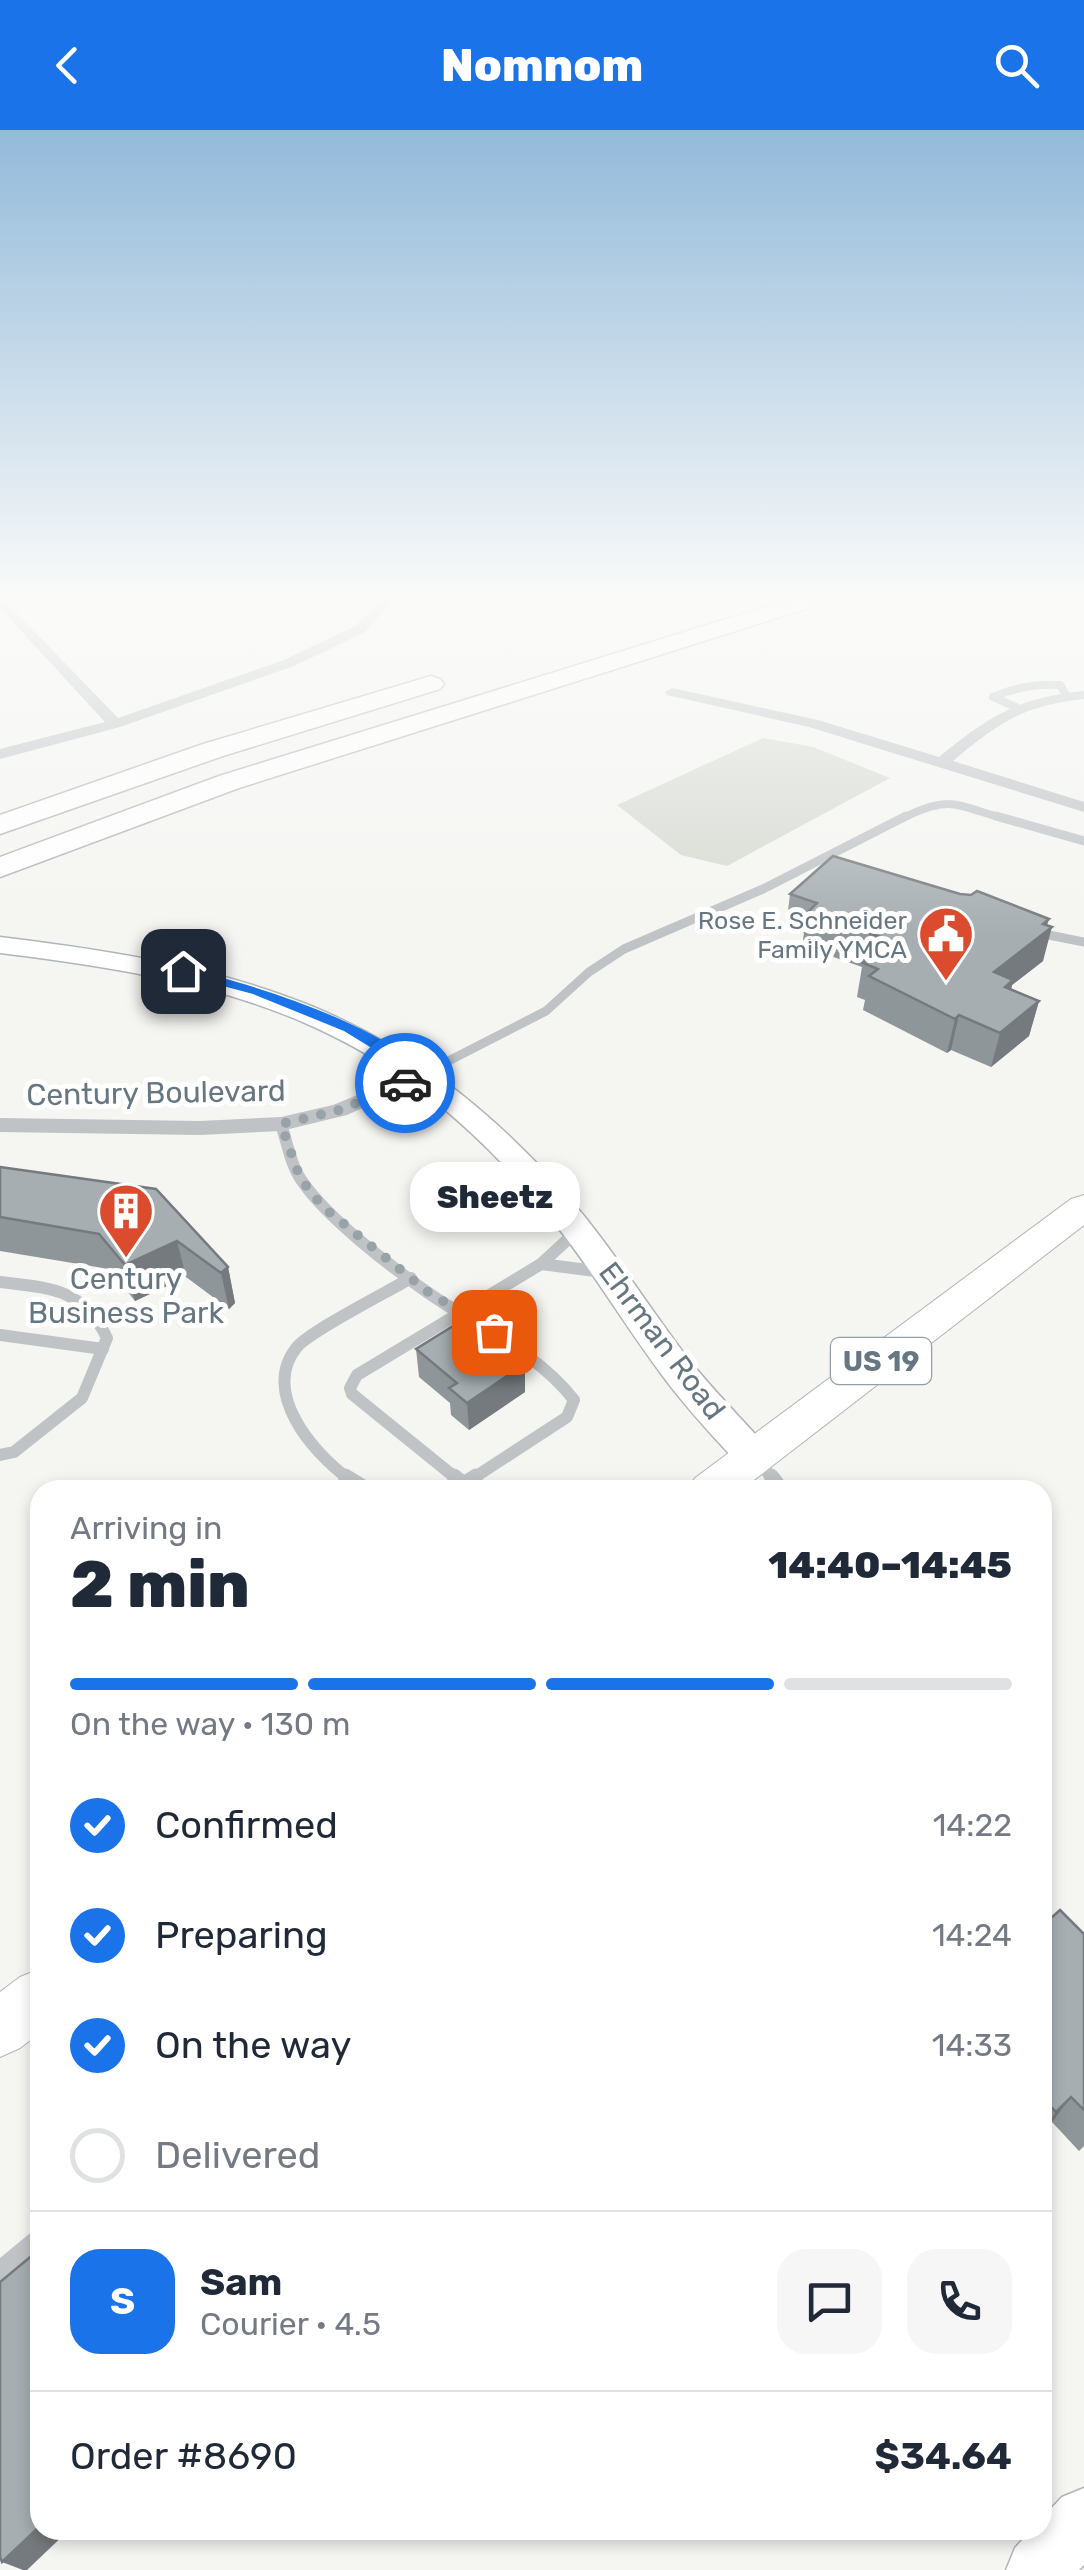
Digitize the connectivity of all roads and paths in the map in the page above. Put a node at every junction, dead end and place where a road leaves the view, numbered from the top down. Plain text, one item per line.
1 (100, 708) edge
2 (161, 708) edge
3 (353, 708) edge
4 (466, 708) edge
5 (745, 708) edge
6 (1014, 708) edge
7 (115, 724) junction
8 (0, 754) edge
9 (943, 762) junction
10 (1084, 807) edge
11 (0, 825) edge
12 (1084, 841) edge
13 (811, 865) junction
14 (0, 868) edge
15 (829, 870) edge
16 (1026, 929) edge
17 (1084, 942) edge
18 (0, 945) edge
19 (423, 1074) junction
20 (0, 1124) edge
21 (281, 1124) junction
22 (1084, 1207) edge
23 (578, 1230) junction
24 (541, 1264) junction
25 (610, 1273) junction
26 (411, 1278) junction
27 (0, 1282) edge
28 (461, 1312) junction
29 (0, 1334) edge
30 (102, 1349) junction
31 (0, 1455) edge
32 (754, 1456) junction
33 (350, 1480) edge
34 (454, 1480) edge
35 (475, 1480) edge
36 (723, 1480) edge
37 (774, 1480) edge
38 (30, 2005) edge
39 (0, 2028) edge
40 (30, 2246) edge
41 (0, 2271) edge
42 (1084, 2518) edge
43 (1037, 2570) edge

1 - 7 street
2 - 7 street
3 - 11 highway
4 - 14 highway
5 - 9 street
6 - 9 street
7 - 8 street
9 - 10 street
12 - 13 lane
13 - 15 lane
13 - 19 lane
16 - 17 lane
18 - 19 street, Ehrman Road
19 - 21 street, Century Boulevard
19 - 23 street, Ehrman Road
20 - 21 street, Century Boulevard
21 - 26 lane
22 - 32 main road, US 19
23 - 24 lane
23 - 25 street, Ehrman Road
24 - 25 lane
24 - 28 lane
25 - 32 street, Ehrman Road
26 - 28 lane
26 - 33 lane
27 - 30 lane
28 - 34 lane
28 - 35 lane
29 - 30 lane
30 - 31 lane
32 - 36 main road, US 19
32 - 37 lane
38 - 39 main road
40 - 41 lane
42 - 43 street

